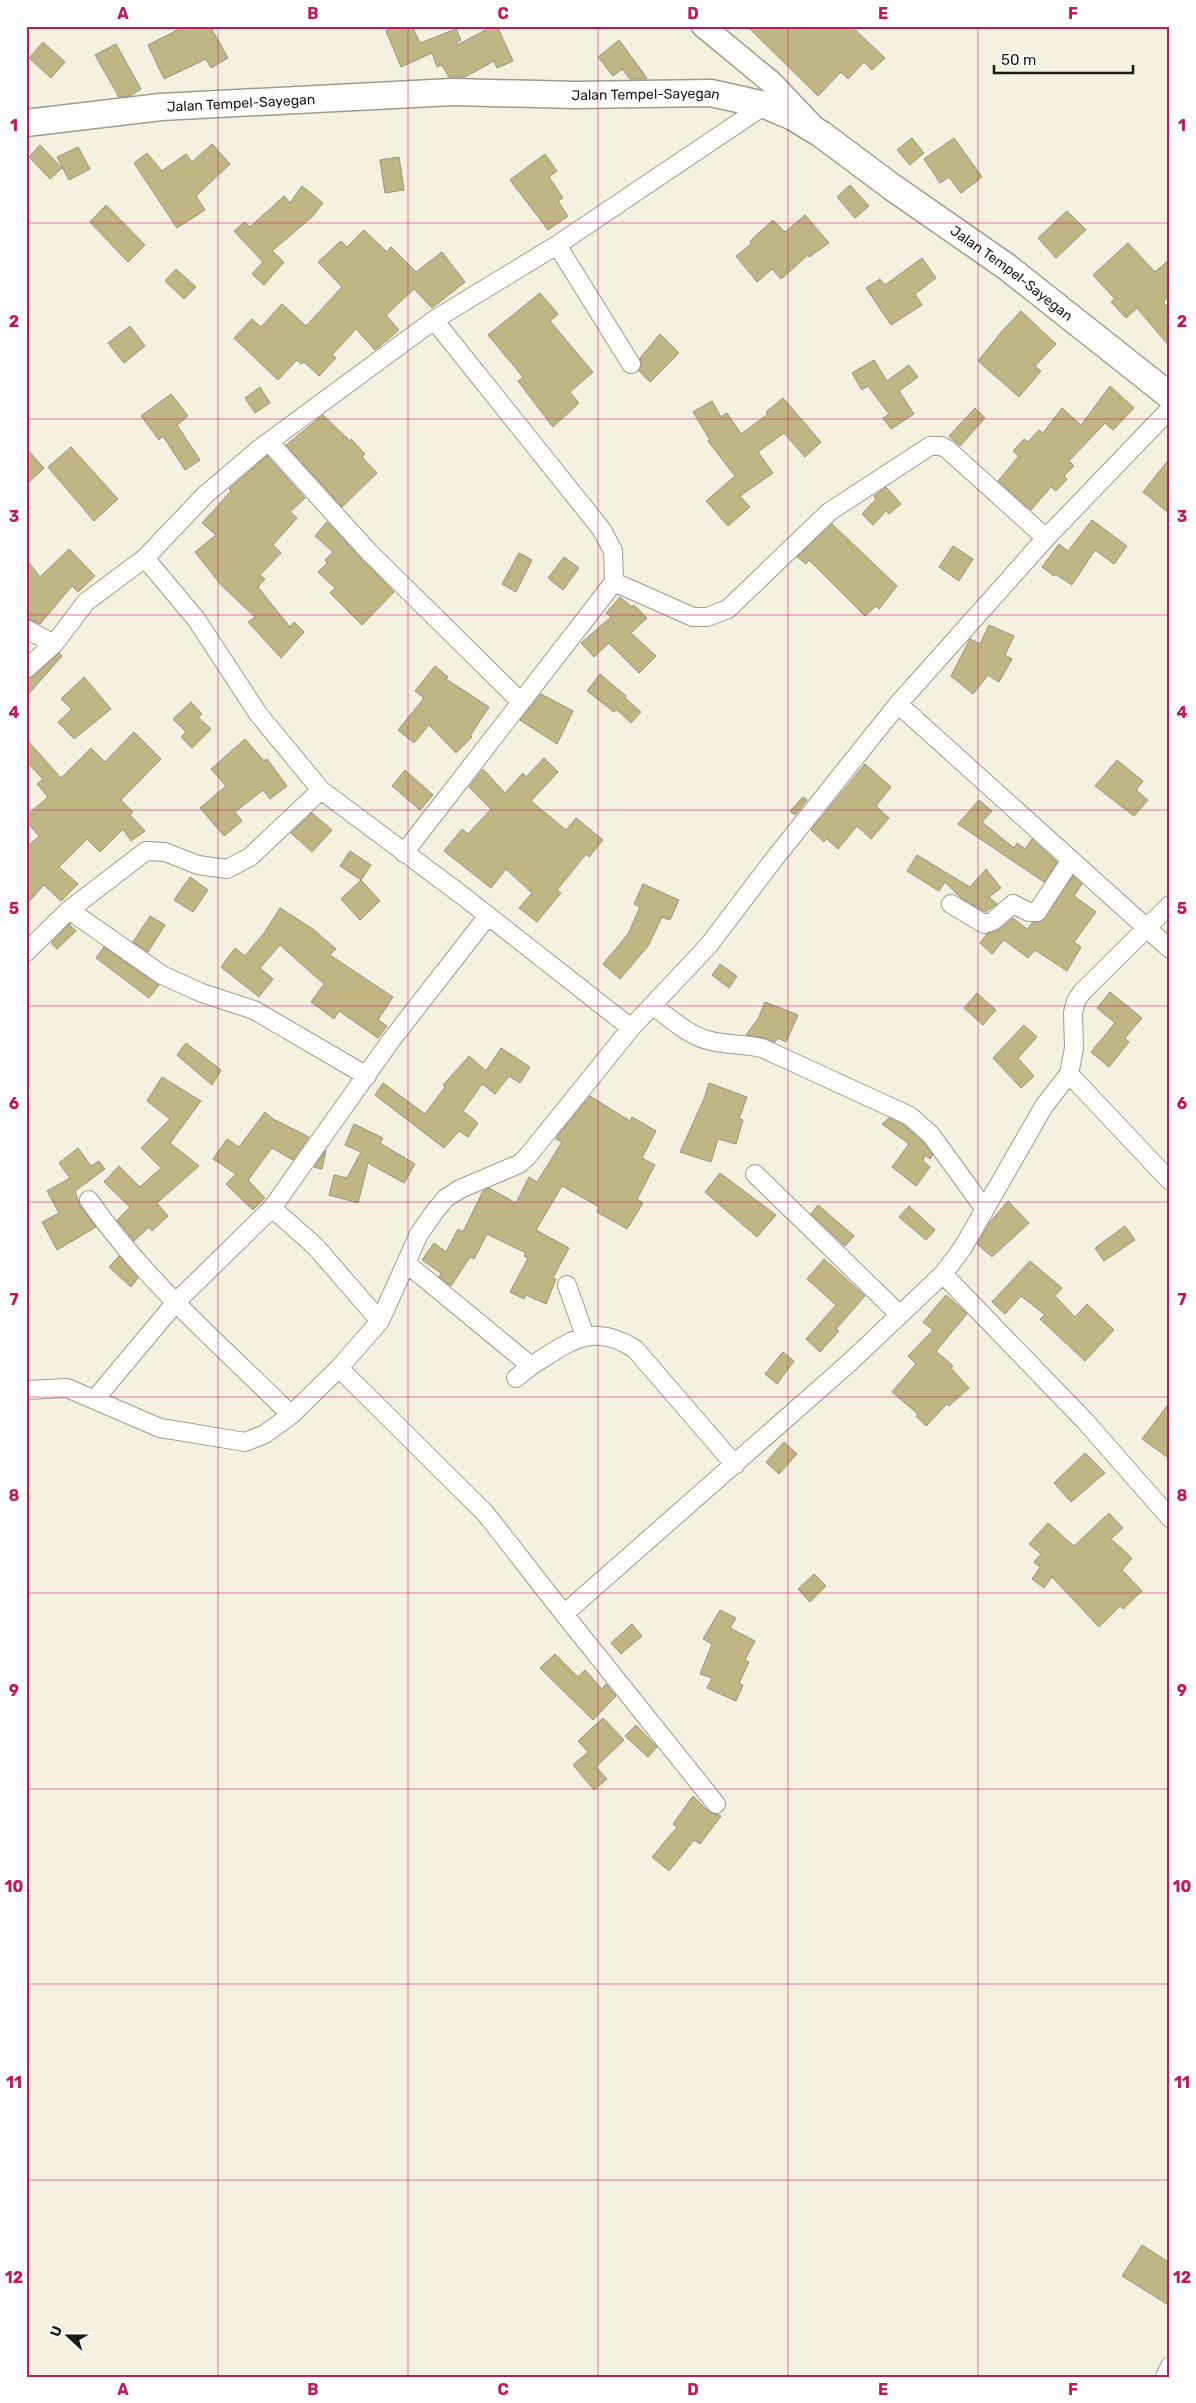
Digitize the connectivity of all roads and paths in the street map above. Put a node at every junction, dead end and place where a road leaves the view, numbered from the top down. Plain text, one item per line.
1 (703, 26) edge
2 (765, 105) junction
3 (26, 123) edge
4 (821, 134) junction
5 (557, 245) junction
6 (434, 320) junction
7 (631, 364) dead end
8 (1170, 396) edge
9 (1170, 408) edge
10 (269, 442) junction
11 (1046, 538) junction
12 (145, 558) junction
13 (614, 582) junction
14 (26, 629) edge
15 (54, 644) junction
16 (26, 669) edge
17 (520, 701) junction
18 (898, 704) junction
19 (320, 790) junction
20 (404, 853) junction
21 (1071, 860) junction
22 (951, 904) dead end
23 (1170, 904) edge
24 (69, 910) junction
25 (487, 917) junction
26 (1146, 928) junction
27 (1170, 950) edge
28 (26, 952) edge
29 (653, 1006) junction
30 (631, 1028) junction
31 (1069, 1074) junction
32 (367, 1076) junction
33 (755, 1174) dead end
34 (1170, 1181) edge
35 (89, 1200) dead end
36 (272, 1208) junction
37 (984, 1208) junction
38 (406, 1263) junction
39 (943, 1274) junction
40 (567, 1285) dead end
41 (177, 1301) junction
42 (900, 1315) junction
43 (380, 1321) junction
44 (586, 1336) junction
45 (531, 1366) junction
46 (339, 1368) junction
47 (516, 1378) dead end
48 (26, 1390) edge
49 (95, 1399) junction
50 (292, 1414) junction
51 (735, 1465) junction
52 (1170, 1518) edge
53 (564, 1614) junction
54 (716, 1804) dead end
55 (1170, 2366) edge
56 (1165, 2377) edge

1 - 4 street
2 - 3 main road, Jalan Tempel-Sayegan
2 - 4 main road, Jalan Tempel-Sayegan
2 - 5 street
4 - 8 main road, Jalan Tempel-Sayegan
5 - 6 street
5 - 7 street
6 - 10 street
6 - 13 street
9 - 11 street
10 - 12 street
10 - 17 street
11 - 13 street
11 - 18 street
12 - 15 street
12 - 19 street
13 - 17 street
14 - 15 street
15 - 16 street
17 - 20 street
18 - 21 street
18 - 29 street
19 - 20 street
19 - 24 street
20 - 25 street
21 - 22 street
21 - 26 street
23 - 26 street
24 - 28 street
24 - 32 street
25 - 30 street
25 - 32 street
26 - 27 street
26 - 31 street
29 - 30 street
29 - 37 street
30 - 38 street
31 - 34 street
31 - 37 street
32 - 36 street
33 - 42 street
35 - 41 street
36 - 41 street
36 - 43 street
37 - 39 street
38 - 43 street
38 - 45 street
39 - 42 street
39 - 52 street
40 - 44 street
41 - 49 street
41 - 50 street
42 - 51 street
43 - 46 street
44 - 45 street
44 - 51 street
45 - 47 street
46 - 50 street
46 - 53 street
48 - 49 street
49 - 50 street
51 - 53 street
53 - 54 street
55 - 56 street

